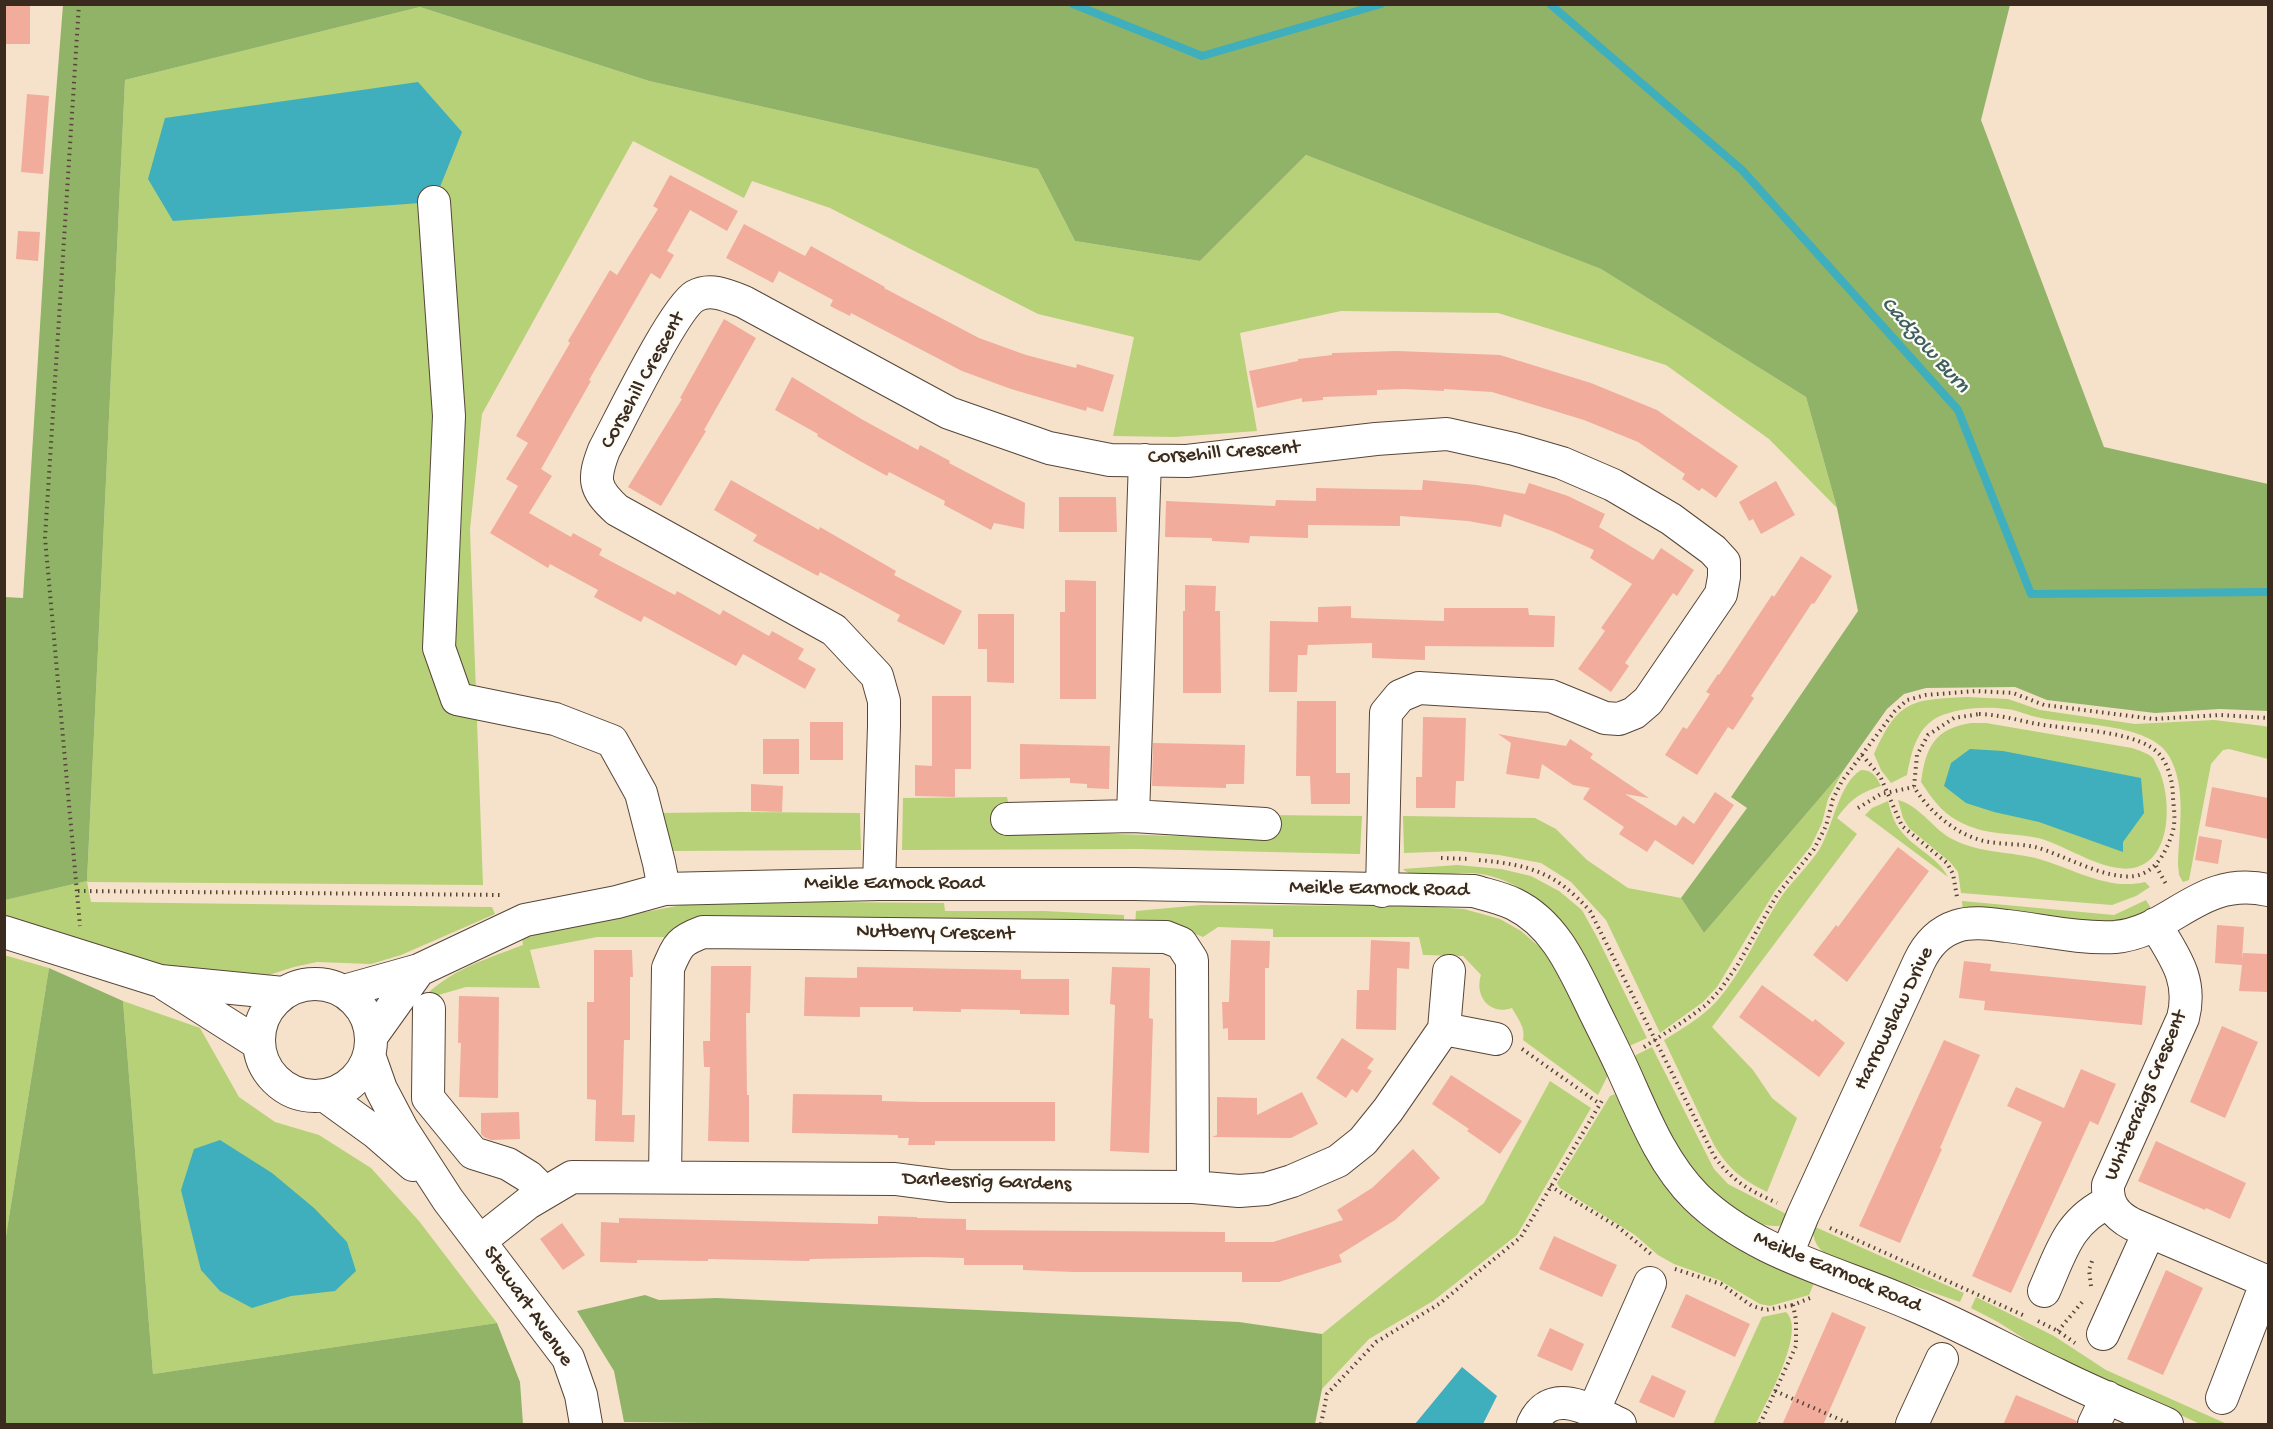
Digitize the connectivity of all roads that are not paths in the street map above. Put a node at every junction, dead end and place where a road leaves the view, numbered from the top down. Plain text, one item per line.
1 (434, 202) dead end
2 (1145, 460) junction
3 (1133, 816) junction
4 (1007, 819) dead end
5 (1265, 824) dead end
6 (879, 884) junction
7 (664, 889) junction
8 (1382, 891) junction
9 (2268, 891) edge
10 (2155, 924) junction
11 (4, 932) edge
12 (419, 970) junction
13 (1449, 971) dead end
14 (160, 981) junction
15 (344, 991) junction
16 (283, 993) junction
17 (429, 1009) dead end
18 (1444, 1029) junction
19 (1496, 1039) road end
20 (259, 1044) junction
21 (370, 1046) junction
22 (324, 1095) junction
23 (665, 1176) junction
24 (1193, 1187) junction
25 (544, 1193) junction
26 (448, 1200) junction
27 (2109, 1202) junction
28 (2149, 1232) junction
29 (480, 1241) junction
30 (1787, 1254) junction
31 (1657, 1268) road end
32 (2268, 1282) edge
33 (2044, 1291) dead end
34 (2091, 1340) road end
35 (1942, 1359) dead end
36 (2222, 1398) dead end
37 (2101, 1411) edge
38 (1606, 1418) edge
39 (586, 1425) edge
40 (1533, 1425) edge
41 (1912, 1425) edge
42 (2167, 1425) edge

1 - 7 street
2 - 3 street
2 - 6 street, Corsehill Crescent
2 - 8 street, Corsehill Crescent
3 - 4 street
3 - 5 street
6 - 7 street, Meikle Earnock Road
6 - 8 street, Meikle Earnock Road
7 - 12 street, Meikle Earnock Road
8 - 30 street, Meikle Earnock Road
9 - 10 street, Harrowslaw Drive
10 - 27 street, Whitecraigs Crescent
10 - 30 street, Harrowslaw Drive
11 - 14 street
12 - 15 street, Meikle Earnock Road
12 - 21 street, Meikle Earnock Road
13 - 18 street, Darleesrig Gardens
14 - 16 street
14 - 20 street
15 - 16 street
15 - 21 street
16 - 20 street
17 - 25 street
18 - 19 street
18 - 24 street, Darleesrig Gardens
20 - 22 street
21 - 22 street
21 - 26 street, Stewart Avenue
22 - 26 street, Stewart Avenue
23 - 24 street, Darleesrig Gardens
23 - 24 street, Nutberry Crescent
23 - 25 street, Darleesrig Gardens
25 - 29 street, Darleesrig Gardens
26 - 29 street, Stewart Avenue
27 - 28 street, Whitecraigs Crescent
27 - 33 street
28 - 32 street, Whitecraigs Crescent
28 - 34 street
29 - 39 street, Stewart Avenue
30 - 37 street, Meikle Earnock Road
31 - 38 street
32 - 36 street
35 - 41 street
37 - 42 street, Meikle Earnock Road
38 - 40 street

